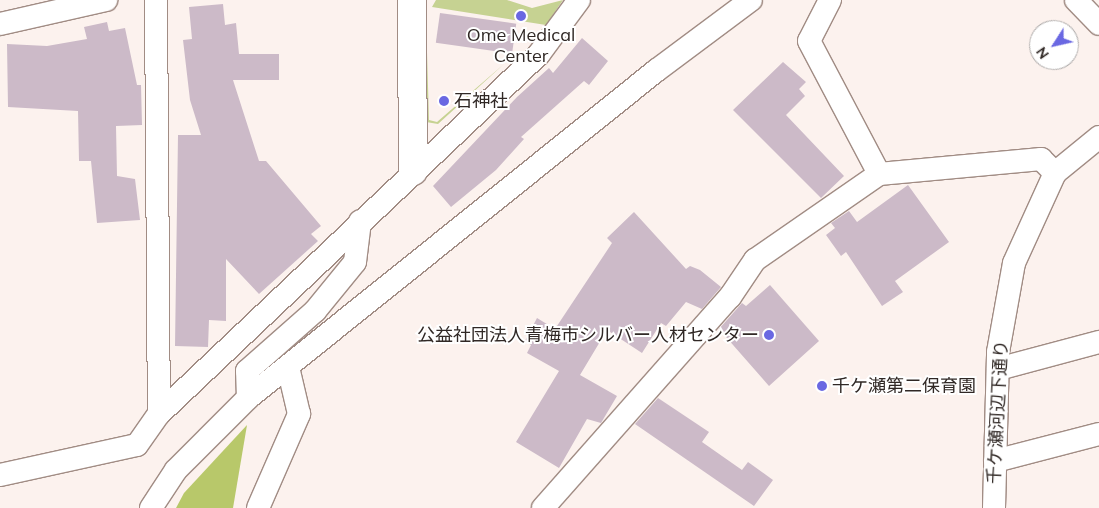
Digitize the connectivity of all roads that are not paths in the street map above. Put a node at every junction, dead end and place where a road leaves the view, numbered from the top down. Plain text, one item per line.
1 (106, 0) edge
2 (156, 0) edge
3 (412, 0) edge
4 (579, 0) edge
5 (751, 0) edge
6 (830, 0) edge
7 (1076, 0) edge
8 (0, 24) edge
9 (1099, 24) edge
10 (1099, 138) edge
11 (413, 171) junction
12 (1055, 173) junction
13 (879, 174) junction
14 (360, 221) junction
15 (1099, 342) edge
16 (288, 367) junction
17 (998, 369) junction
18 (248, 398) junction
19 (159, 414) junction
20 (1099, 434) edge
21 (995, 461) junction
22 (0, 475) edge
23 (151, 508) edge
24 (258, 508) edge
25 (543, 508) edge
26 (994, 508) edge

1 - 8 street
2 - 19 street
3 - 11 street
4 - 11 street
5 - 16 street
6 - 13 street
7 - 9 street
10 - 12 street, 千ケ瀬河辺下通り
11 - 14 street
12 - 13 street
12 - 17 street, 千ケ瀬河辺下通り
13 - 25 street
14 - 18 street
14 - 19 street
15 - 17 street
16 - 18 street
16 - 24 street
17 - 21 street, 千ケ瀬河辺下通り
18 - 23 street
19 - 22 street
20 - 21 street
21 - 26 street, 千ケ瀬河辺下通り

